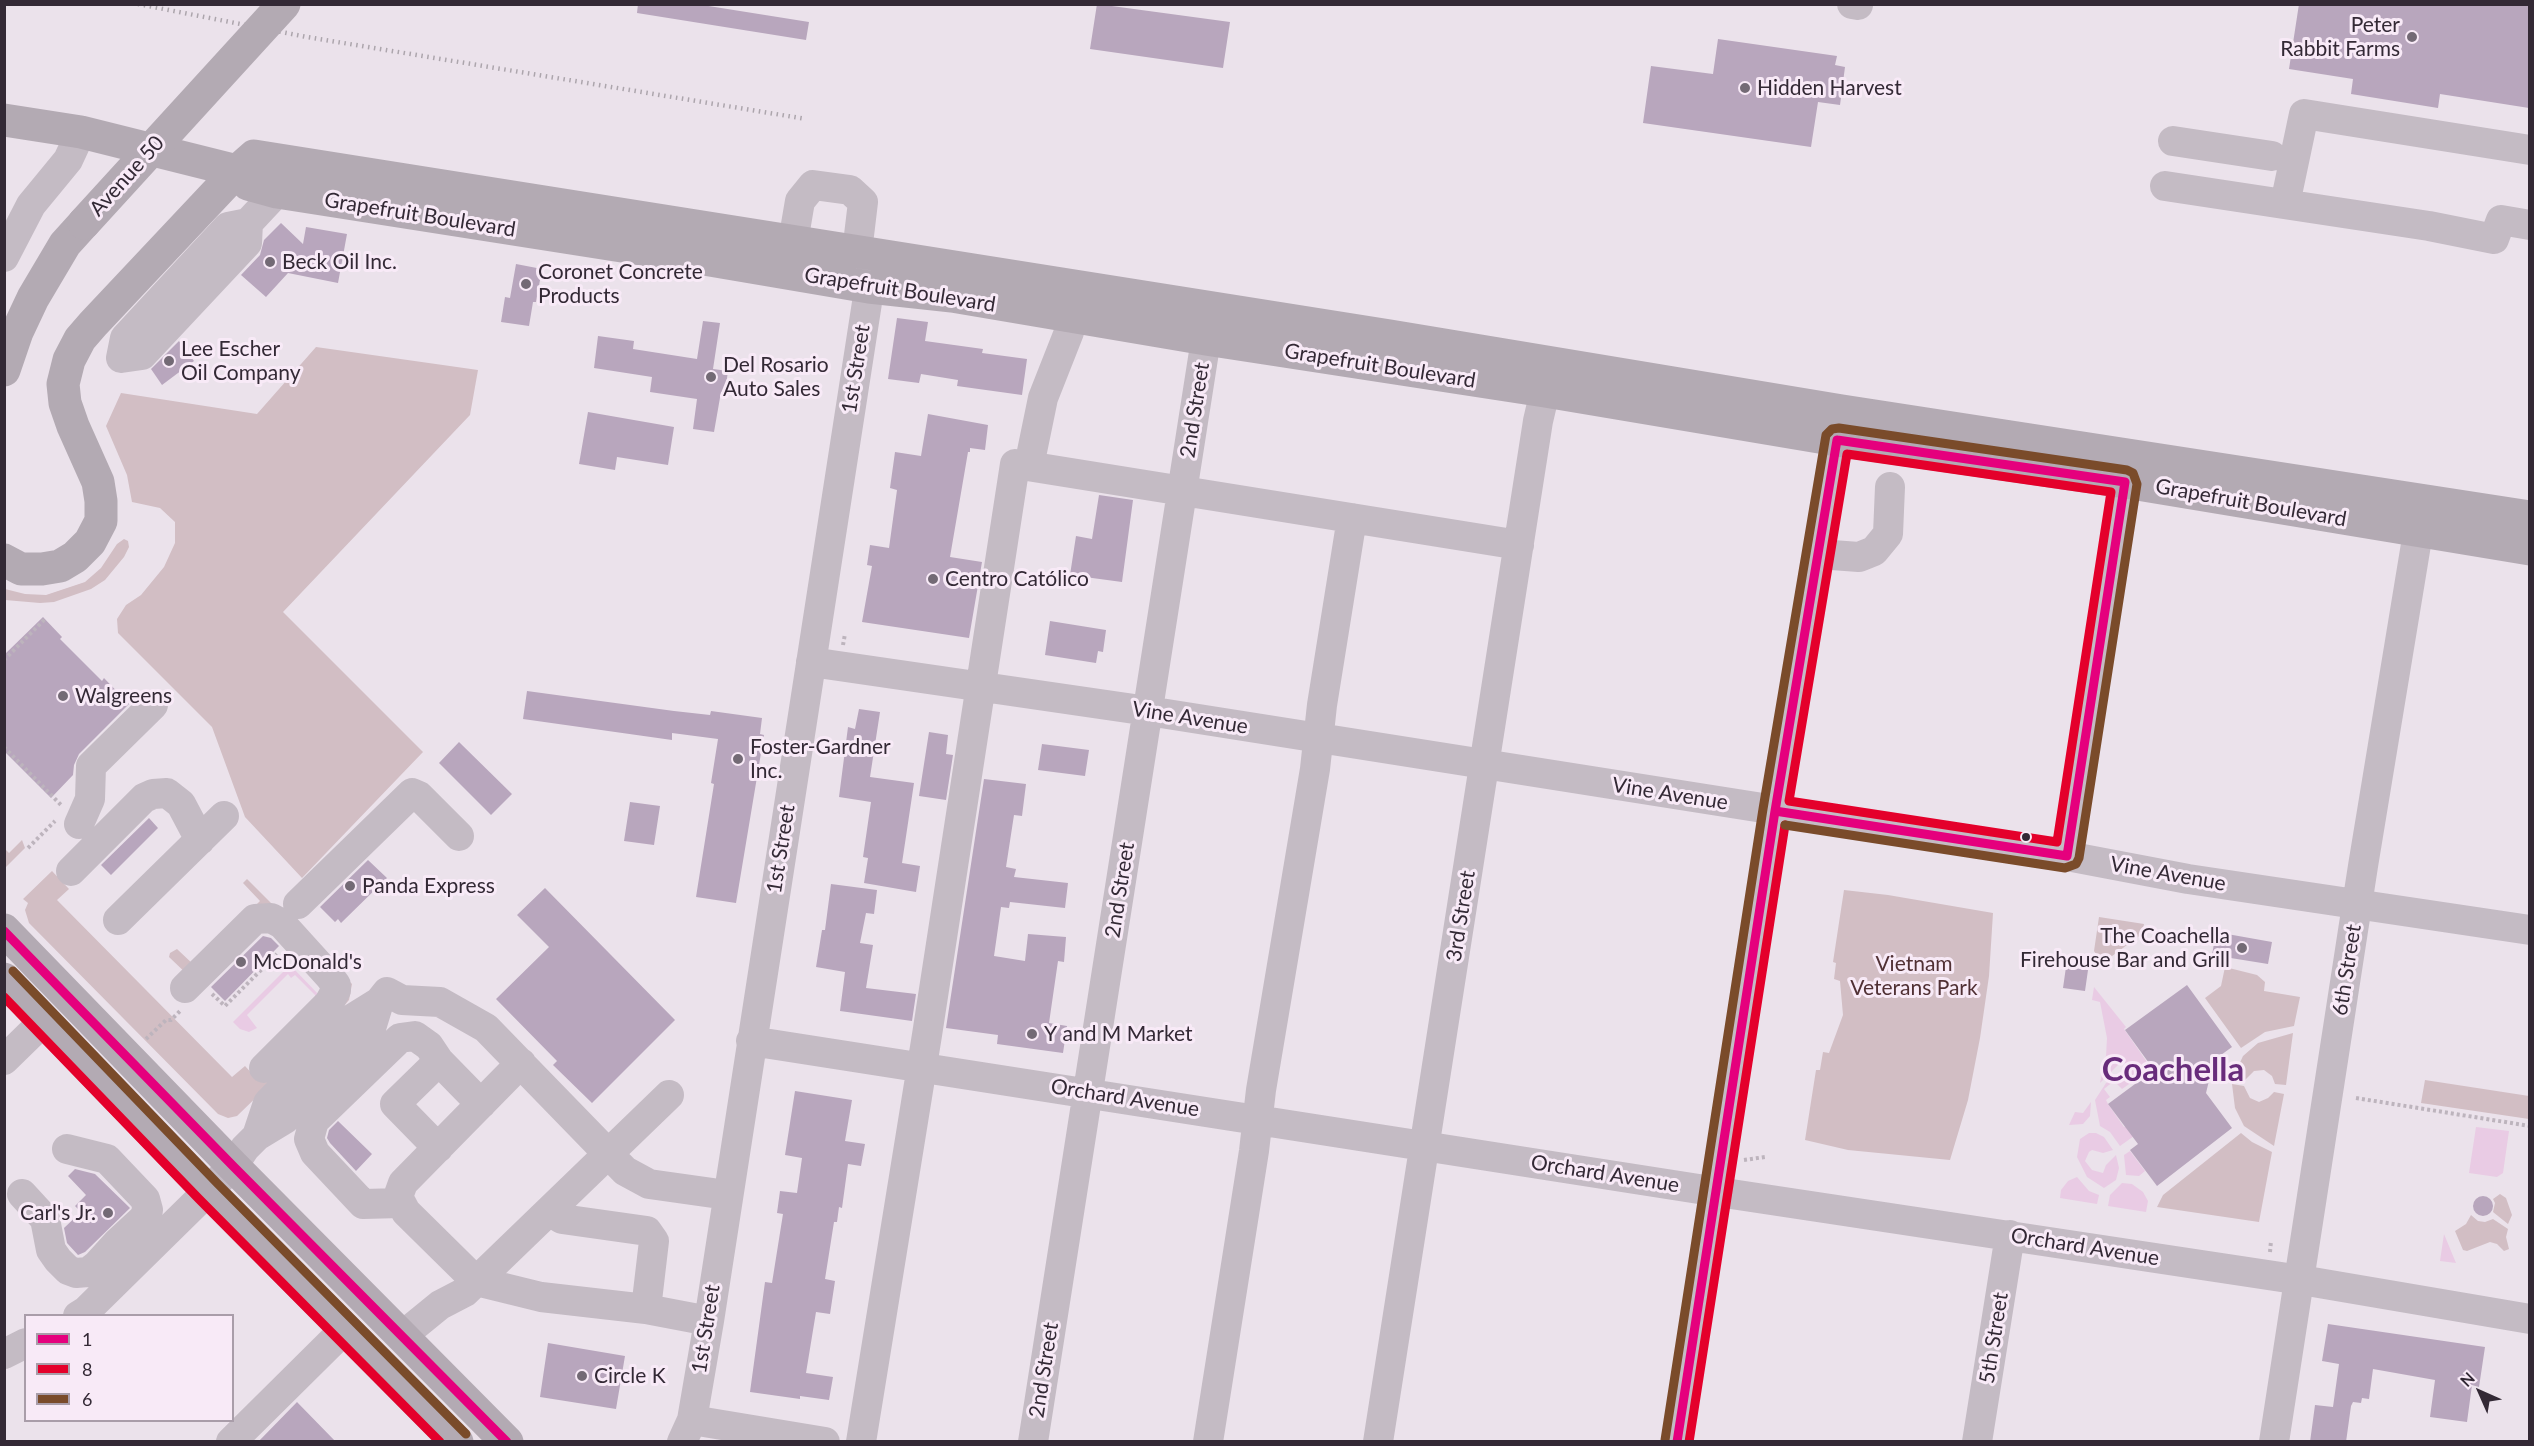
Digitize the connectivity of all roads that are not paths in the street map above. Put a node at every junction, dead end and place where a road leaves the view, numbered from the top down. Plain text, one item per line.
1 (284, 4) edge
2 (4, 120) edge
3 (81, 132) junction
4 (2173, 141) dead end
5 (2529, 150) edge
6 (2272, 156) dead end
7 (237, 171) junction
8 (2165, 186) dead end
9 (277, 192) junction
10 (2285, 204) junction
11 (248, 223) junction
12 (2529, 225) edge
13 (793, 242) junction
14 (866, 254) junction
15 (4, 256) edge
16 (869, 287) junction
17 (1071, 317) junction
18 (1206, 339) junction
19 (4, 370) edge
20 (1545, 391) junction
21 (1839, 425) junction
22 (1029, 466) junction
23 (2126, 482) junction
24 (1890, 487) dead end
25 (1183, 491) junction
26 (2420, 515) junction
27 (2529, 517) edge
28 (1352, 518) junction
29 (1519, 545) junction
30 (2529, 549) edge
31 (1818, 554) junction
32 (4, 560) edge
33 (811, 662) junction
34 (981, 687) junction
35 (153, 705) dead end
36 (1148, 711) junction
37 (1318, 739) junction
38 (1484, 765) junction
39 (1775, 811) junction
40 (224, 816) dead end
41 (72, 817) road end
42 (459, 836) dead end
43 (200, 840) junction
44 (2067, 856) junction
45 (71, 871) dead end
46 (2357, 903) junction
47 (298, 904) dead end
48 (118, 920) dead end
49 (4, 930) edge
50 (2529, 930) edge
51 (4, 979) edge
52 (185, 988) dead end
53 (45, 1020) junction
54 (751, 1041) junction
55 (4, 1059) edge
56 (439, 1061) junction
57 (521, 1063) junction
58 (921, 1067) junction
59 (264, 1068) dead end
60 (1088, 1092) junction
61 (669, 1095) dead end
62 (481, 1104) junction
63 (1257, 1119) junction
64 (1425, 1145) junction
65 (438, 1148) junction
66 (67, 1149) dead end
67 (608, 1154) junction
68 (233, 1166) junction
69 (208, 1191) junction
70 (1718, 1192) junction
71 (21, 1194) dead end
72 (727, 1195) junction
73 (401, 1203) junction
74 (549, 1211) junction
75 (2010, 1235) junction
76 (2301, 1280) junction
77 (476, 1281) junction
78 (646, 1309) junction
79 (81, 1314) edge
80 (2529, 1319) edge
81 (709, 1321) junction
82 (346, 1328) junction
83 (402, 1336) junction
84 (24, 1344) edge
85 (4, 1354) edge
86 (687, 1431) edge
87 (231, 1442) edge
88 (457, 1442) edge
89 (507, 1442) edge
90 (825, 1442) edge
91 (861, 1442) edge
92 (1033, 1442) edge
93 (1208, 1442) edge
94 (1378, 1442) edge
95 (1677, 1442) edge
96 (1977, 1442) edge
97 (2274, 1442) edge

1 - 19 main road, Avenue 50, bridge
2 - 3 main road, Grapefruit Boulevard
3 - 7 main road, Grapefruit Boulevard
3 - 15 street
4 - 6 street
5 - 10 street
7 - 9 main road, Grapefruit Boulevard
7 - 13 main road, Grapefruit Boulevard
7 - 32 main road
8 - 10 street
9 - 11 street
9 - 16 main road, Grapefruit Boulevard
10 - 12 street
11 - 11 street
13 - 14 main road, Grapefruit Boulevard
13 - 14 street, 1st Street
14 - 16 street, 1st Street
14 - 21 main road, Grapefruit Boulevard
16 - 17 main road, Grapefruit Boulevard
16 - 33 street, 1st Street
17 - 18 main road, Grapefruit Boulevard
17 - 22 street
18 - 20 main road, Grapefruit Boulevard
18 - 25 street, 2nd Street
20 - 21 main road, Grapefruit Boulevard
20 - 29 street, 3rd Street
21 - 23 main road, Grapefruit Boulevard
21 - 26 main road, Grapefruit Boulevard
21 - 31 street
22 - 25 street
22 - 34 street
23 - 26 main road, Grapefruit Boulevard
23 - 44 street
24 - 31 street
25 - 28 street
25 - 36 street, 2nd Street
26 - 27 main road, Grapefruit Boulevard
26 - 30 main road, Grapefruit Boulevard
26 - 46 street, 6th Street
28 - 29 street
28 - 37 street
29 - 38 street, 3rd Street
31 - 39 street
33 - 34 street, Vine Avenue
33 - 54 street, 1st Street
34 - 36 street, Vine Avenue
34 - 58 street
35 - 41 street
36 - 37 street, Vine Avenue
36 - 60 street, 2nd Street
37 - 38 street, Vine Avenue
37 - 63 street
38 - 39 street, Vine Avenue
38 - 64 street, 3rd Street
39 - 44 street, Vine Avenue
39 - 70 street
40 - 43 street
42 - 47 street
43 - 45 street
43 - 48 street
44 - 46 street, Vine Avenue
46 - 50 street, Vine Avenue
46 - 76 street, 6th Street
49 - 68 main road
51 - 53 main road
52 - 59 street
53 - 55 street
53 - 69 main road
54 - 58 street, Orchard Avenue
54 - 72 street, 1st Street
56 - 62 street
56 - 65 street
56 - 73 street
57 - 62 street
57 - 67 street
57 - 68 street
58 - 60 street, Orchard Avenue
58 - 91 street
60 - 63 street, Orchard Avenue
60 - 92 street, 2nd Street
61 - 67 street
62 - 65 street
63 - 64 street, Orchard Avenue
63 - 93 street
64 - 70 street, Orchard Avenue
64 - 94 street, 3rd Street
65 - 73 street
66 - 71 street
67 - 72 street
67 - 74 street
68 - 69 street
68 - 83 main road
69 - 79 street
69 - 82 main road
70 - 75 street, Orchard Avenue
70 - 95 street
72 - 81 street, 1st Street
73 - 77 street
74 - 77 street
74 - 78 street
75 - 76 street, Orchard Avenue
75 - 96 street, 5th Street
76 - 80 street, Orchard Avenue
76 - 97 street, 6th Street
77 - 78 street
77 - 83 street
78 - 81 street
81 - 86 street, 1st Street
82 - 87 street
82 - 88 main road
83 - 89 main road
84 - 85 street
86 - 90 street

